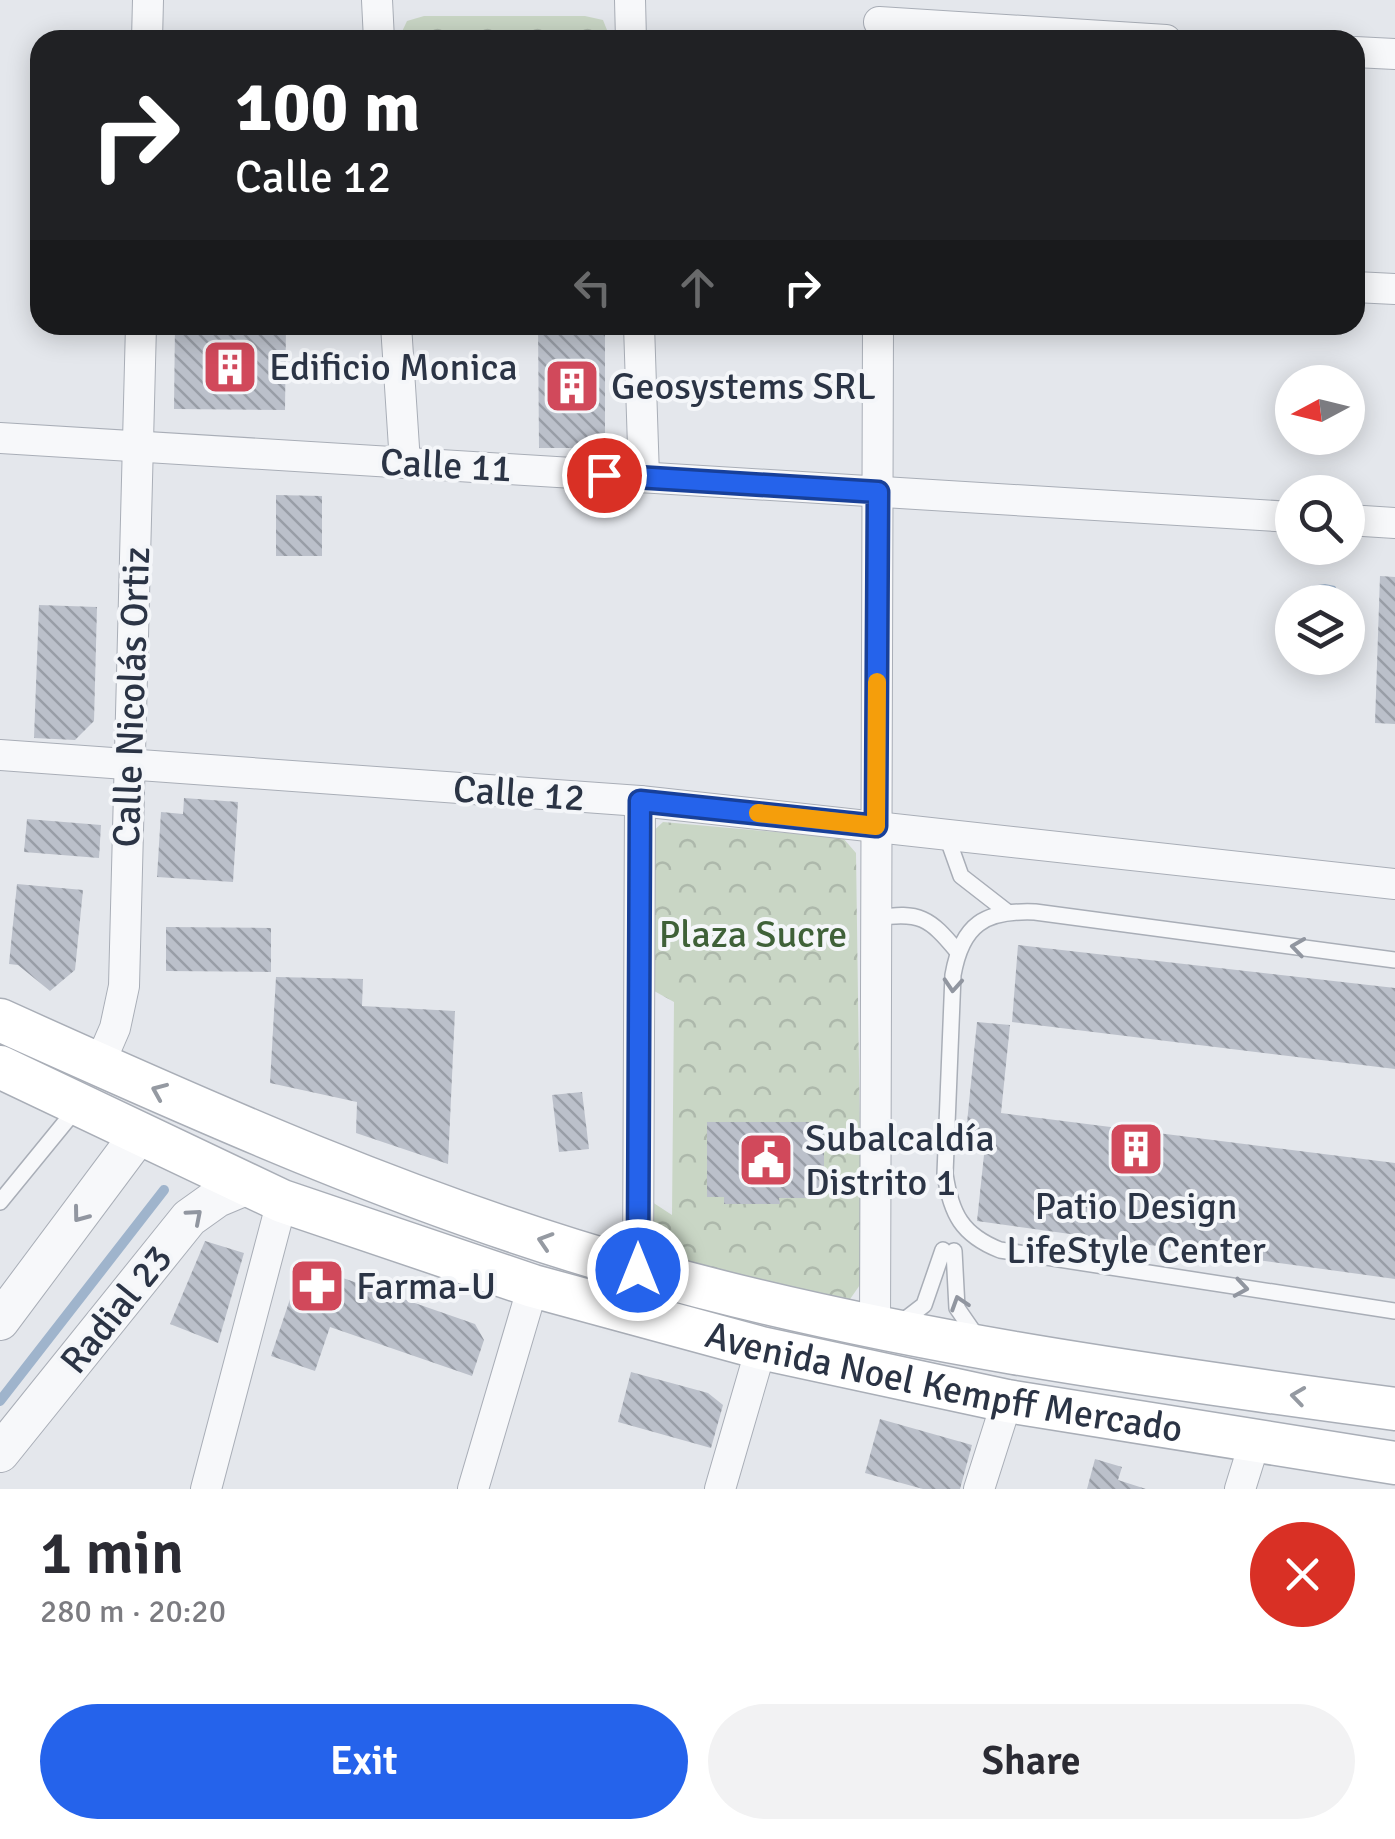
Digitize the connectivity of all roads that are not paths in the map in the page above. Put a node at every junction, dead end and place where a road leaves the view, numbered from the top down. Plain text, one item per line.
1 (148, 0) edge
2 (377, 0) edge
3 (630, 0) edge
4 (879, 21) edge
5 (147, 30) edge
6 (378, 30) edge
7 (631, 30) edge
8 (1015, 30) edge
9 (1365, 52) edge
10 (1395, 54) edge
11 (1365, 288) edge
12 (1395, 289) edge
13 (141, 335) edge
14 (397, 335) edge
15 (639, 335) edge
16 (878, 335) edge
17 (0, 438) edge
18 (138, 446) junction
19 (405, 463) junction
20 (644, 477) junction
21 (878, 492) junction
22 (1275, 516) edge
23 (1365, 521) edge
24 (1395, 523) edge
25 (0, 755) edge
26 (129, 767) junction
27 (640, 801) junction
28 (876, 826) junction
29 (946, 834) junction
30 (1395, 884) edge
31 (1006, 911) junction
32 (876, 918) junction
33 (957, 950) junction
34 (1395, 960) edge
35 (0, 1020) edge
36 (0, 1050) edge
37 (99, 1064) junction
38 (0, 1067) edge
39 (79, 1106) junction
40 (138, 1136) junction
41 (345, 1171) junction
42 (276, 1198) junction
43 (0, 1202) edge
44 (638, 1270) junction
45 (533, 1286) junction
46 (1395, 1311) edge
47 (0, 1322) edge
48 (882, 1330) junction
49 (761, 1348) junction
50 (986, 1348) junction
51 (1136, 1375) junction
52 (1007, 1401) junction
53 (1395, 1409) edge
54 (1256, 1441) junction
55 (0, 1453) edge
56 (1395, 1463) edge
57 (206, 1489) edge
58 (472, 1489) edge
59 (720, 1489) edge
60 (979, 1489) edge
61 (1240, 1489) edge

1 - 5 street
2 - 6 street
3 - 7 street
4 - 8 street
9 - 10 street
11 - 12 street
13 - 18 street, Calle Nicolás Ortiz
14 - 19 street
15 - 20 street
16 - 21 street
17 - 18 street, Calle 11
18 - 19 street, Calle 11
18 - 26 street, Calle Nicolás Ortiz
19 - 20 street, Calle 11
20 - 21 street, Calle 11
21 - 22 street, Calle 11
21 - 28 street
23 - 24 street
25 - 26 street, Calle 12
26 - 27 street, Calle 12
26 - 37 street, Calle Nicolás Ortiz
27 - 28 street, Calle 12
27 - 44 street
28 - 29 street, Calle 12
28 - 32 street
29 - 30 street, Calle 12
29 - 31 lane
31 - 33 lane
34 -> 31 lane
32 - 33 lane
32 - 48 street
33 -> 46 lane
35 - 37 main road, Avenida Noel Kempff Mercado
36 - 37 main road
41 -> 37 main road, Avenida Noel Kempff Mercado
38 - 39 main road, Avenida Noel Kempff Mercado
39 - 40 main road, Avenida Noel Kempff Mercado
39 - 43 lane
40 - 41 main road
40 - 42 main road, Avenida Noel Kempff Mercado
40 -> 47 street
44 -> 41 main road, Avenida Noel Kempff Mercado
42 - 44 main road
42 - 45 main road, Avenida Noel Kempff Mercado
55 -> 42 street, Radial 23
42 - 57 street
44 - 48 main road, Avenida Noel Kempff Mercado
45 - 49 main road, Avenida Noel Kempff Mercado
45 - 58 street
48 - 50 main road, Avenida Noel Kempff Mercado
50 -> 48 lane
49 - 51 main road
49 - 52 main road, Avenida Noel Kempff Mercado
49 - 59 street
50 - 51 main road, Avenida Noel Kempff Mercado
53 -> 51 main road, Avenida Noel Kempff Mercado
52 - 54 main road, Avenida Noel Kempff Mercado
52 - 60 street
54 - 56 main road, Avenida Noel Kempff Mercado
54 - 61 street

